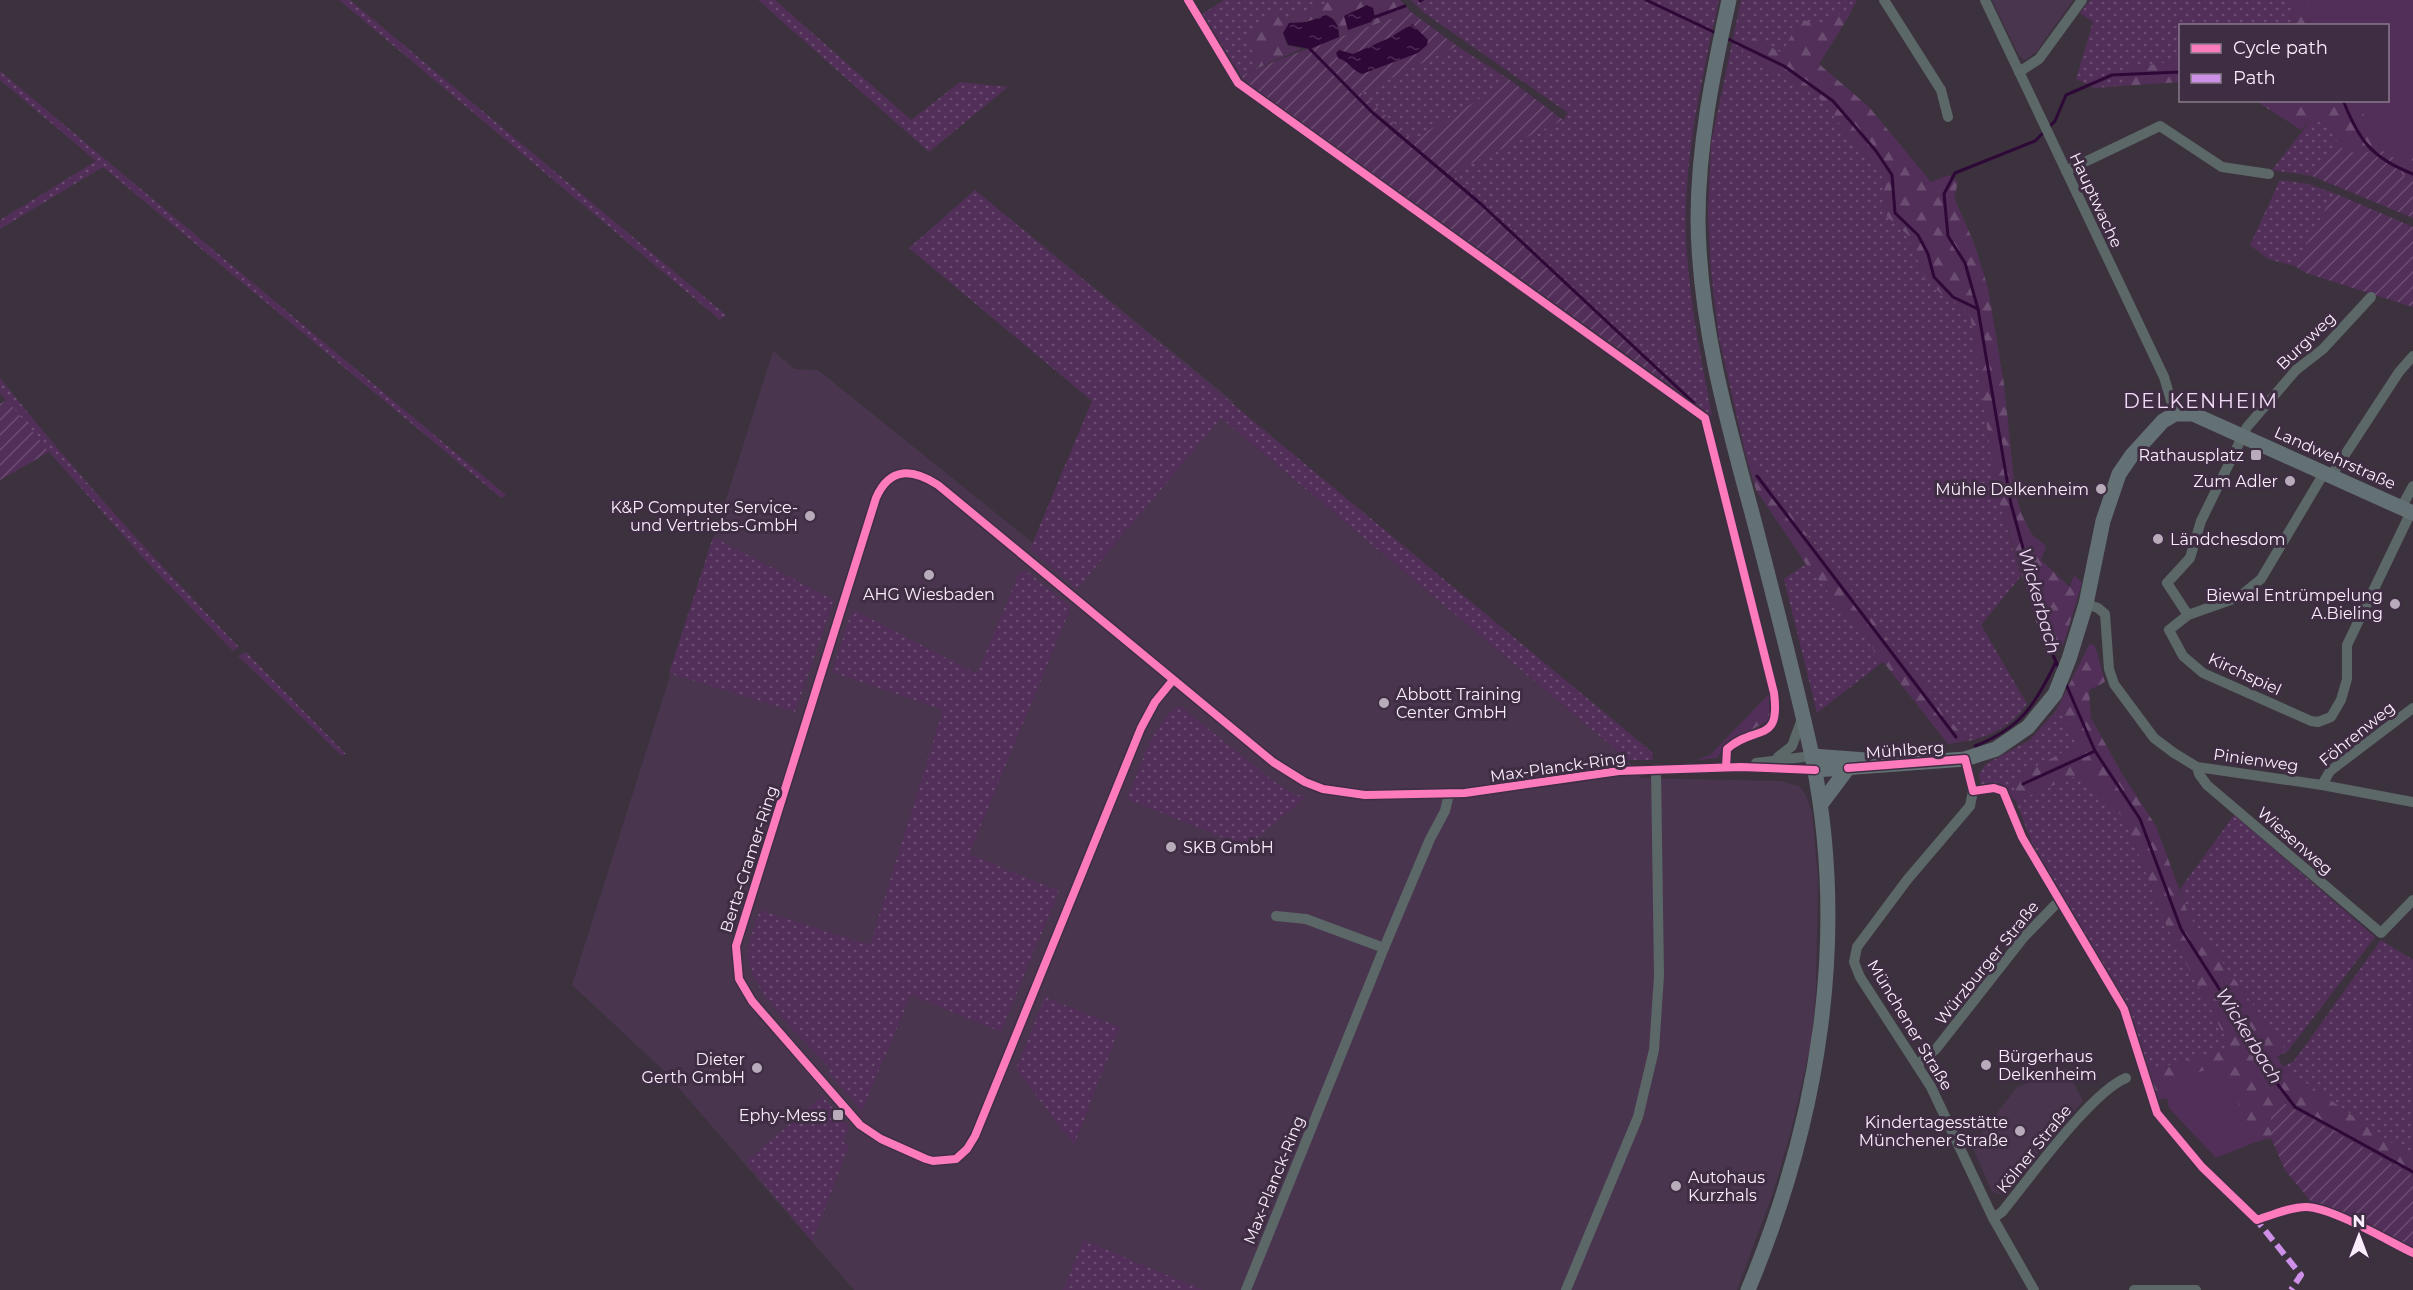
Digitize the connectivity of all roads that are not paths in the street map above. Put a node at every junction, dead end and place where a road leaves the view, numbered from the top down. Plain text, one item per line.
1 (1729, 0) edge
2 (1884, 0) edge
3 (1985, 0) edge
4 (2082, 0) edge
5 (2019, 72) junction
6 (1948, 117) dead end
7 (2066, 171) junction
8 (2269, 174) dead end
9 (2371, 297) dead end
10 (2413, 356) edge
11 (2169, 418) junction
12 (2242, 436) junction
13 (2328, 475) junction
14 (2413, 486) edge
15 (2408, 511) edge
16 (2086, 604) junction
17 (2188, 615) junction
18 (1173, 680) junction
19 (2413, 708) edge
20 (1803, 716) junction
21 (1775, 759) junction
22 (1965, 759) junction
23 (1814, 763) junction
24 (1885, 764) junction
25 (1741, 766) junction
26 (2197, 766) junction
27 (1848, 768) junction
28 (1656, 769) junction
29 (2322, 785) junction
30 (1449, 794) junction
31 (2413, 802) edge
32 (1821, 804) junction
33 (2413, 900) edge
34 (2055, 905) dead end
35 (1276, 916) dead end
36 (1384, 948) junction
37 (1917, 1065) junction
38 (2126, 1078) dead end
39 (1993, 1218) junction
40 (1246, 1290) edge
41 (1566, 1290) edge
42 (1748, 1290) edge
43 (2034, 1290) edge
44 (2134, 1290) edge
45 (2196, 1290) edge

1 - 20 main road
2 - 6 street
3 - 5 street, Hauptwache
4 - 5 street
5 - 7 street, Hauptwache
7 - 8 street
7 - 11 street, Hauptwache
9 - 12 street, Burgweg
10 - 13 street
11 - 12 main road
11 - 16 main road, Mühlberg
12 - 13 main road, Landwehrstraße
12 - 17 street, Burgweg
13 - 15 main road, Landwehrstraße
13 - 17 street
14 - 15 street
15 - 17 street, Kirchspiel
16 - 22 main road, Mühlberg
16 - 26 street, Pinienweg
18 - 18 street, Berta-Cramer-Ring
18 - 30 street, Berta-Cramer-Ring
19 - 29 street, Föhrenweg
20 - 21 street
20 - 23 main road
21 - 23 street, Max-Planck-Ring
21 - 25 street, Max-Planck-Ring
22 - 24 main road, Mühlberg
22 - 37 street, Münchener Straße
23 - 24 main road, Mühlberg
23 - 25 street, Max-Planck-Ring
23 - 27 main road, Mühlberg
23 - 32 main road
24 - 27 main road, Mühlberg
25 - 28 street, Max-Planck-Ring
26 - 29 street, Pinienweg
26 - 33 street, Wiesenweg
27 - 32 main road
28 - 30 street, Max-Planck-Ring
28 - 41 street
29 - 31 street, Pinienweg
30 - 36 street, Max-Planck-Ring
32 - 42 main road
34 - 37 street, Würzburger Straße
35 - 36 street
36 - 40 street, Max-Planck-Ring
37 - 39 street, Münchener Straße
38 - 39 street, Kölner Straße
39 - 43 street, Münchener Straße
44 - 45 street

